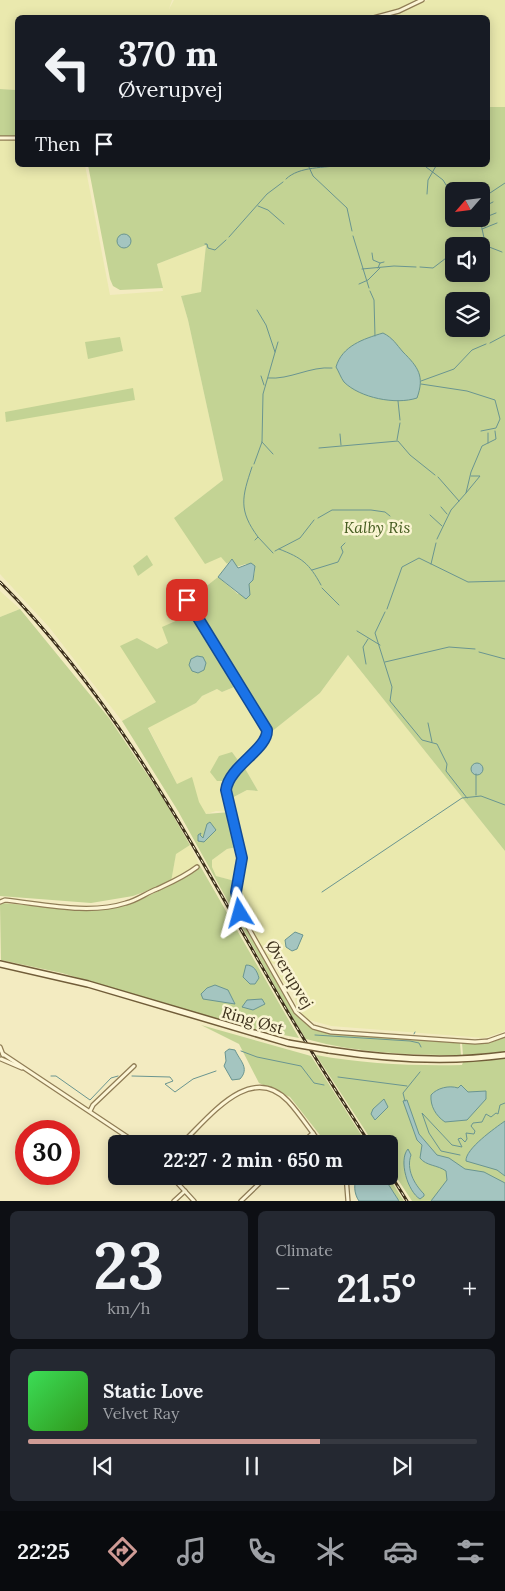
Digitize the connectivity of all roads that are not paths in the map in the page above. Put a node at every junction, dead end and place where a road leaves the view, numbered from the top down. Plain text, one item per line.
1 (422, 0) edge
2 (384, 15) edge
3 (0, 138) edge
4 (15, 138) edge
5 (187, 600) dead end
6 (197, 867) dead end
7 (0, 902) edge
8 (0, 964) edge
9 (505, 1035) edge
10 (0, 1046) edge
11 (3, 1054) junction
12 (505, 1055) edge
13 (0, 1060) edge
14 (134, 1066) dead end
15 (29, 1071) junction
16 (90, 1111) junction
17 (313, 1133) edge
18 (125, 1135) edge
19 (191, 1135) edge
20 (179, 1185) edge
21 (258, 1185) edge
22 (347, 1185) edge
23 (185, 1191) junction
24 (174, 1201) edge
25 (194, 1201) edge
26 (241, 1201) edge
27 (348, 1201) edge

1 - 2 street
3 - 4 street
5 - 9 street, Øverupvej
6 - 7 street
8 - 12 main road, Ring Øst, bridge
10 - 11 street
11 - 13 street
11 - 15 street
13 - 15 street
14 - 16 street
15 - 16 street
16 - 18 street
17 - 19 street
20 - 23 street
21 - 26 street
22 - 27 street
23 - 24 street
23 - 25 street

